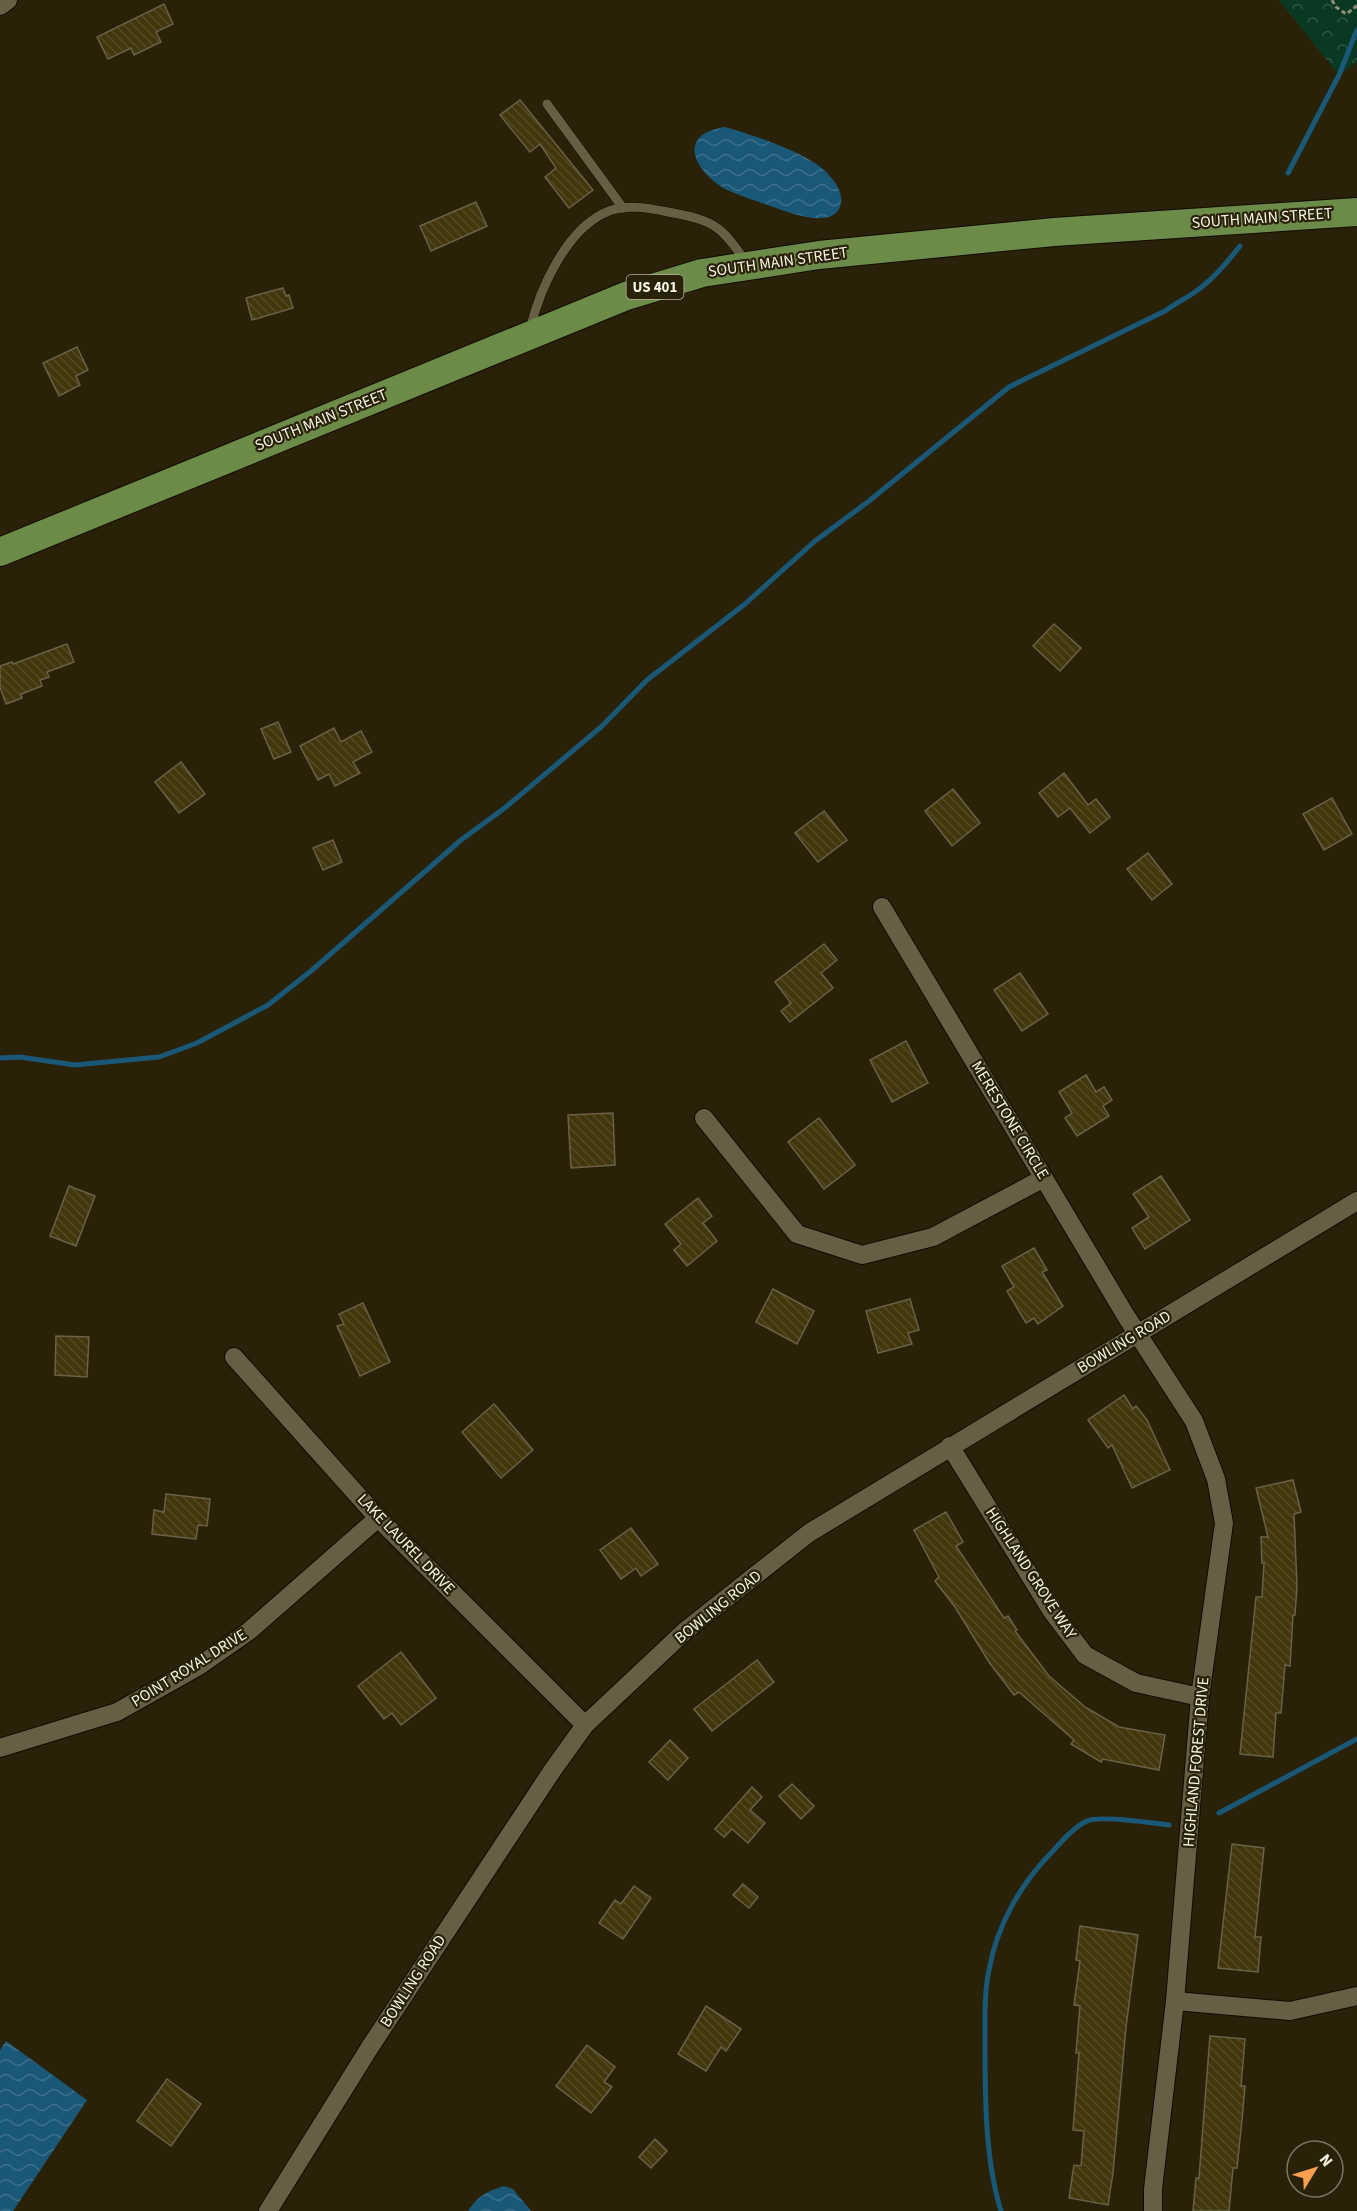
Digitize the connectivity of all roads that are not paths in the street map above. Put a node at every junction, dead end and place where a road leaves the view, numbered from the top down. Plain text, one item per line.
1 (8, 0) edge
2 (0, 6) edge
3 (547, 104) dead end
4 (622, 208) junction
5 (1357, 212) edge
6 (748, 266) junction
7 (529, 335) junction
8 (0, 552) edge
9 (882, 907) dead end
10 (704, 1118) dead end
11 (1044, 1178) junction
12 (1357, 1201) edge
13 (1139, 1333) junction
14 (234, 1357) dead end
15 (950, 1446) junction
16 (378, 1518) junction
17 (1200, 1697) junction
18 (585, 1725) junction
19 (0, 1748) edge
20 (1357, 1996) edge
21 (1175, 2001) junction
22 (268, 2211) edge
23 (1153, 2211) edge

1 - 2 street
3 - 4 lane
4 - 6 lane
4 - 7 lane
5 - 6 highway, SOUTH MAIN STREET / US 401
6 - 7 highway, SOUTH MAIN STREET / US 401
7 - 8 highway, SOUTH MAIN STREET / US 401
9 - 11 street, MERESTONE CIRCLE
10 - 11 street
11 - 13 street, MERESTONE CIRCLE
12 - 13 street, BOWLING ROAD
13 - 15 street, BOWLING ROAD
13 - 17 street, HIGHLAND FOREST DRIVE
14 - 16 street, LAKE LAUREL DRIVE
15 - 17 street, HIGHLAND GROVE WAY
15 - 18 street, BOWLING ROAD
16 - 18 street, LAKE LAUREL DRIVE
16 - 19 street, POINT ROYAL DRIVE
17 - 21 street, HIGHLAND FOREST DRIVE
18 - 22 street, BOWLING ROAD
20 - 21 street
21 - 23 street, HIGHLAND FOREST DRIVE

